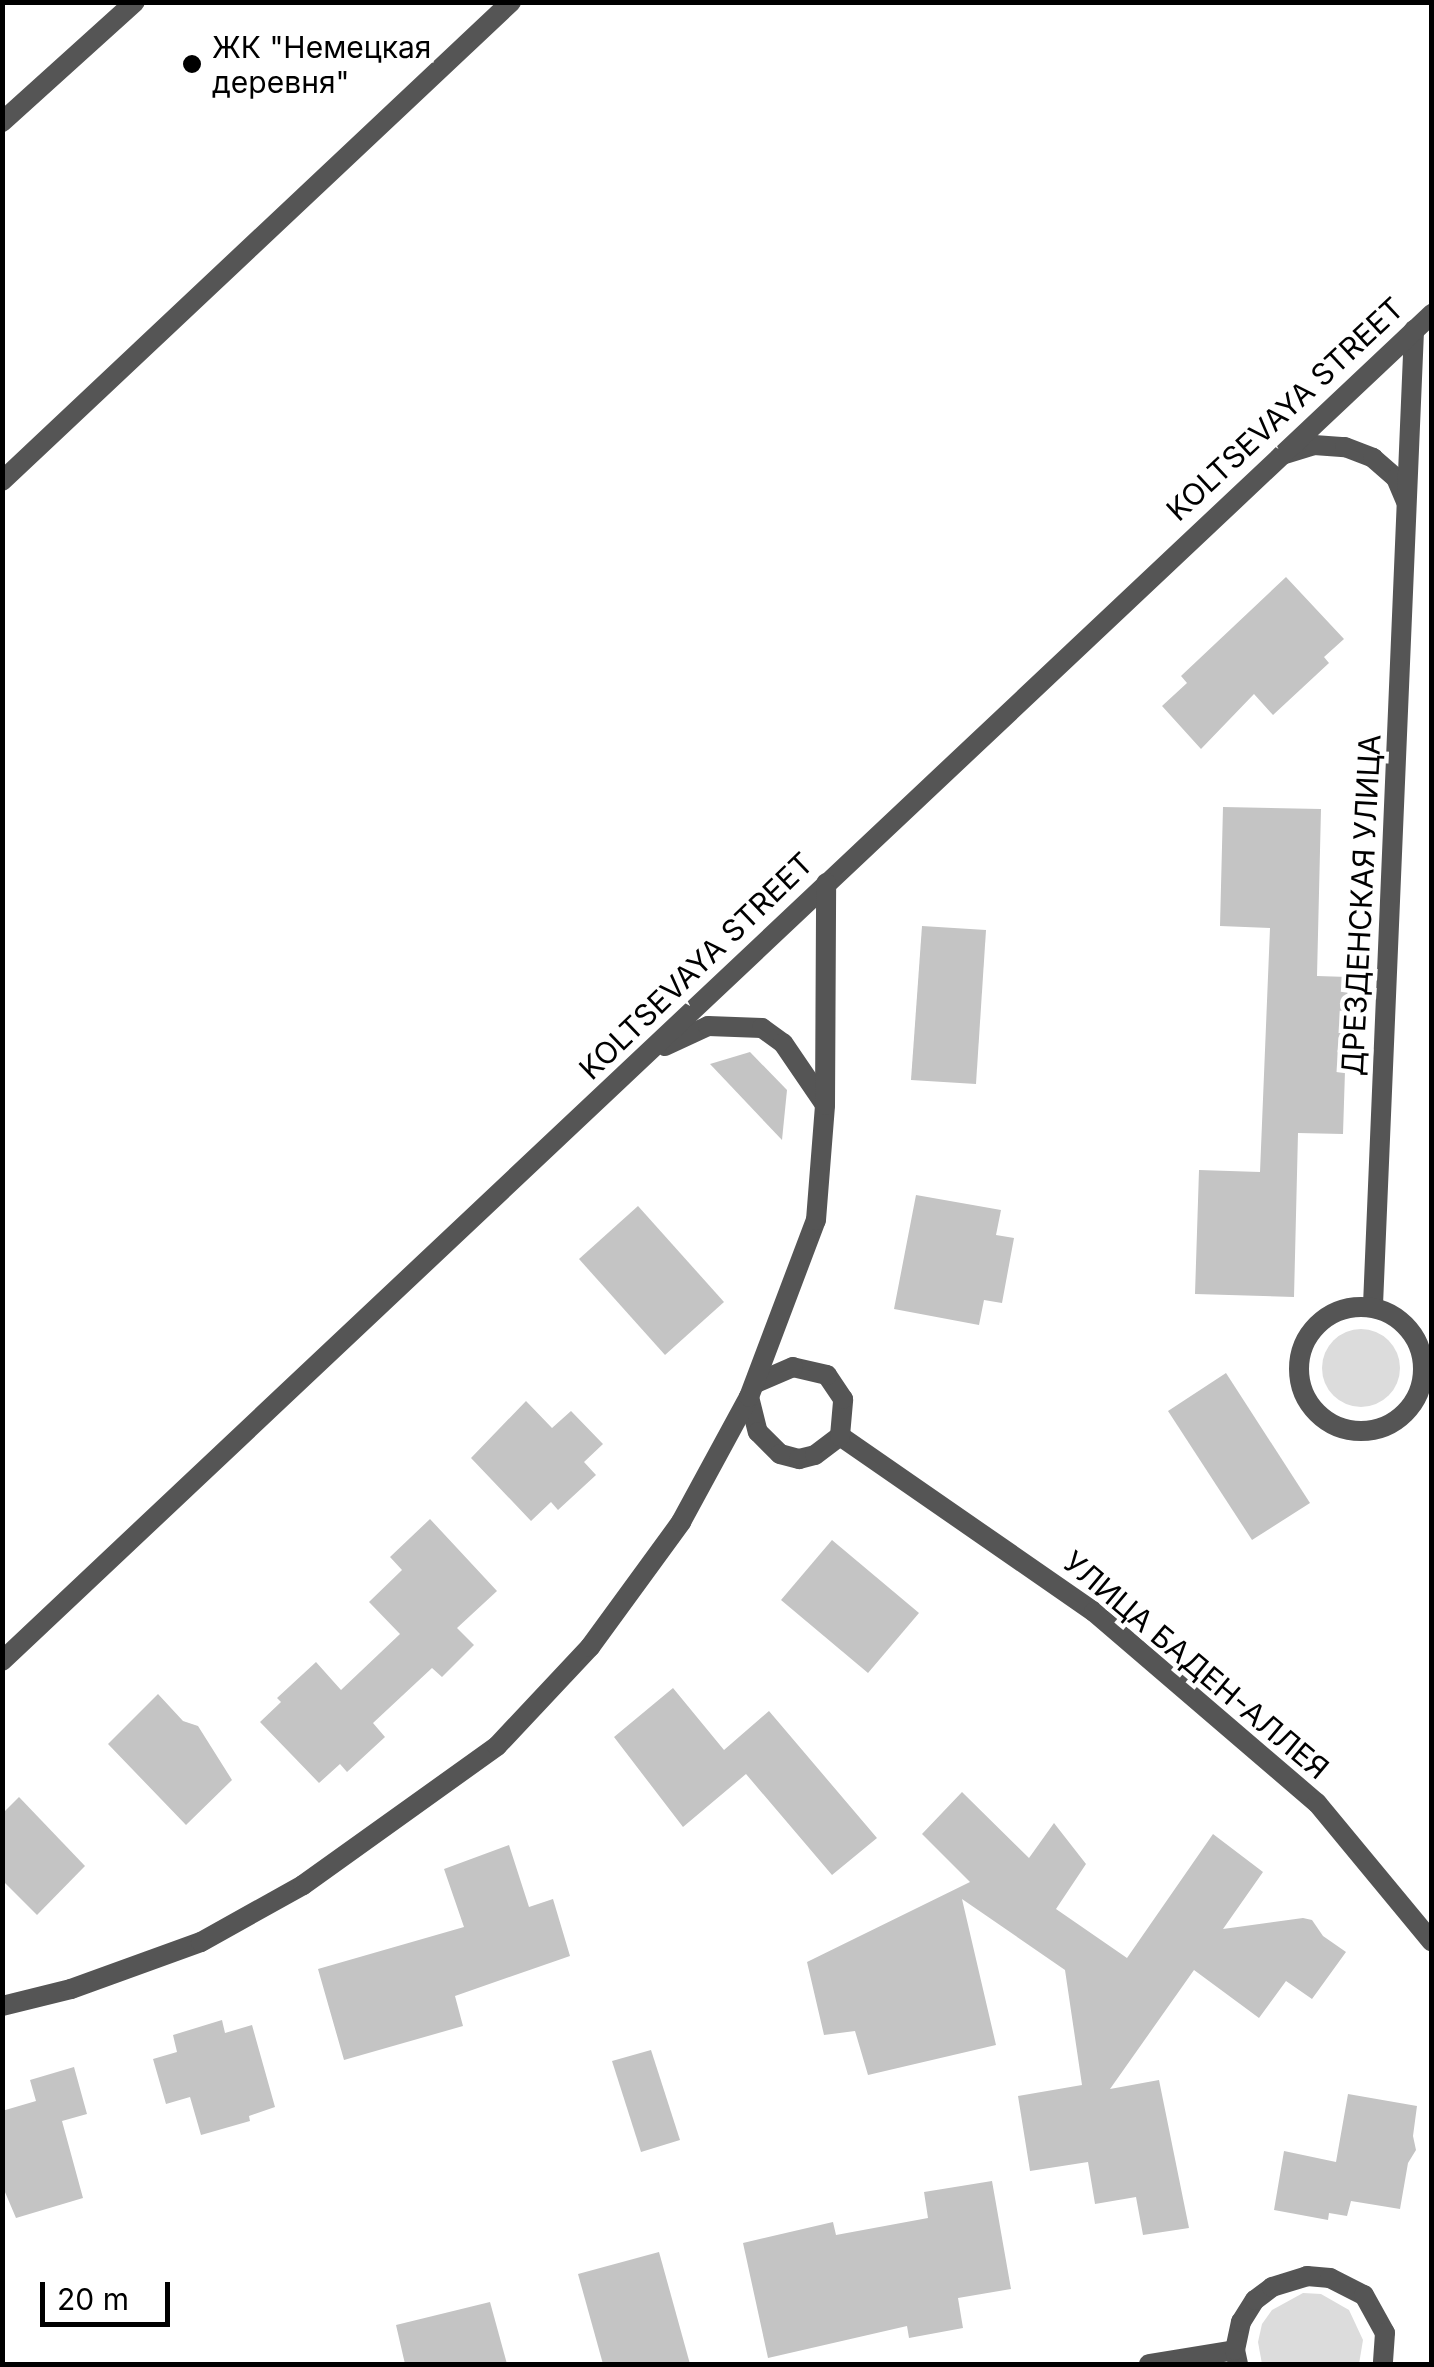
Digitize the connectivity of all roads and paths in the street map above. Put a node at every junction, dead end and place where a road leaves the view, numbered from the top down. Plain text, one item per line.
1 (134, 2) edge
2 (512, 2) edge
3 (2, 122) edge
4 (1432, 314) edge
5 (1414, 330) junction
6 (1276, 457) junction
7 (2, 481) edge
8 (1409, 508) junction
9 (826, 884) junction
10 (649, 1053) junction
11 (825, 1106) junction
12 (1373, 1306) junction
13 (752, 1390) junction
14 (840, 1436) junction
15 (2, 1662) edge
16 (1432, 1942) edge
17 (2, 2006) edge
18 (1237, 2357) edge
19 (1149, 2364) edge
20 (1382, 2364) edge

1 - 3 street
2 - 7 street
4 - 5 street, KOLTSEVAYA STREET
5 - 6 street, KOLTSEVAYA STREET
5 - 8 street, ДРЕЗДЕНСКАЯ УЛИЦА
6 - 8 street
6 - 9 street, KOLTSEVAYA STREET
8 - 12 street, ДРЕЗДЕНСКАЯ УЛИЦА
9 - 10 street, KOLTSEVAYA STREET
9 - 11 street
10 - 11 street
10 - 15 street, KOLTSEVAYA STREET
11 - 13 street
12 - 12 street
13 - 14 street
13 - 14 street
13 - 17 street
14 - 16 street, УЛИЦА БАДЕН-АЛЛЕЯ
18 - 19 street
18 - 20 street

